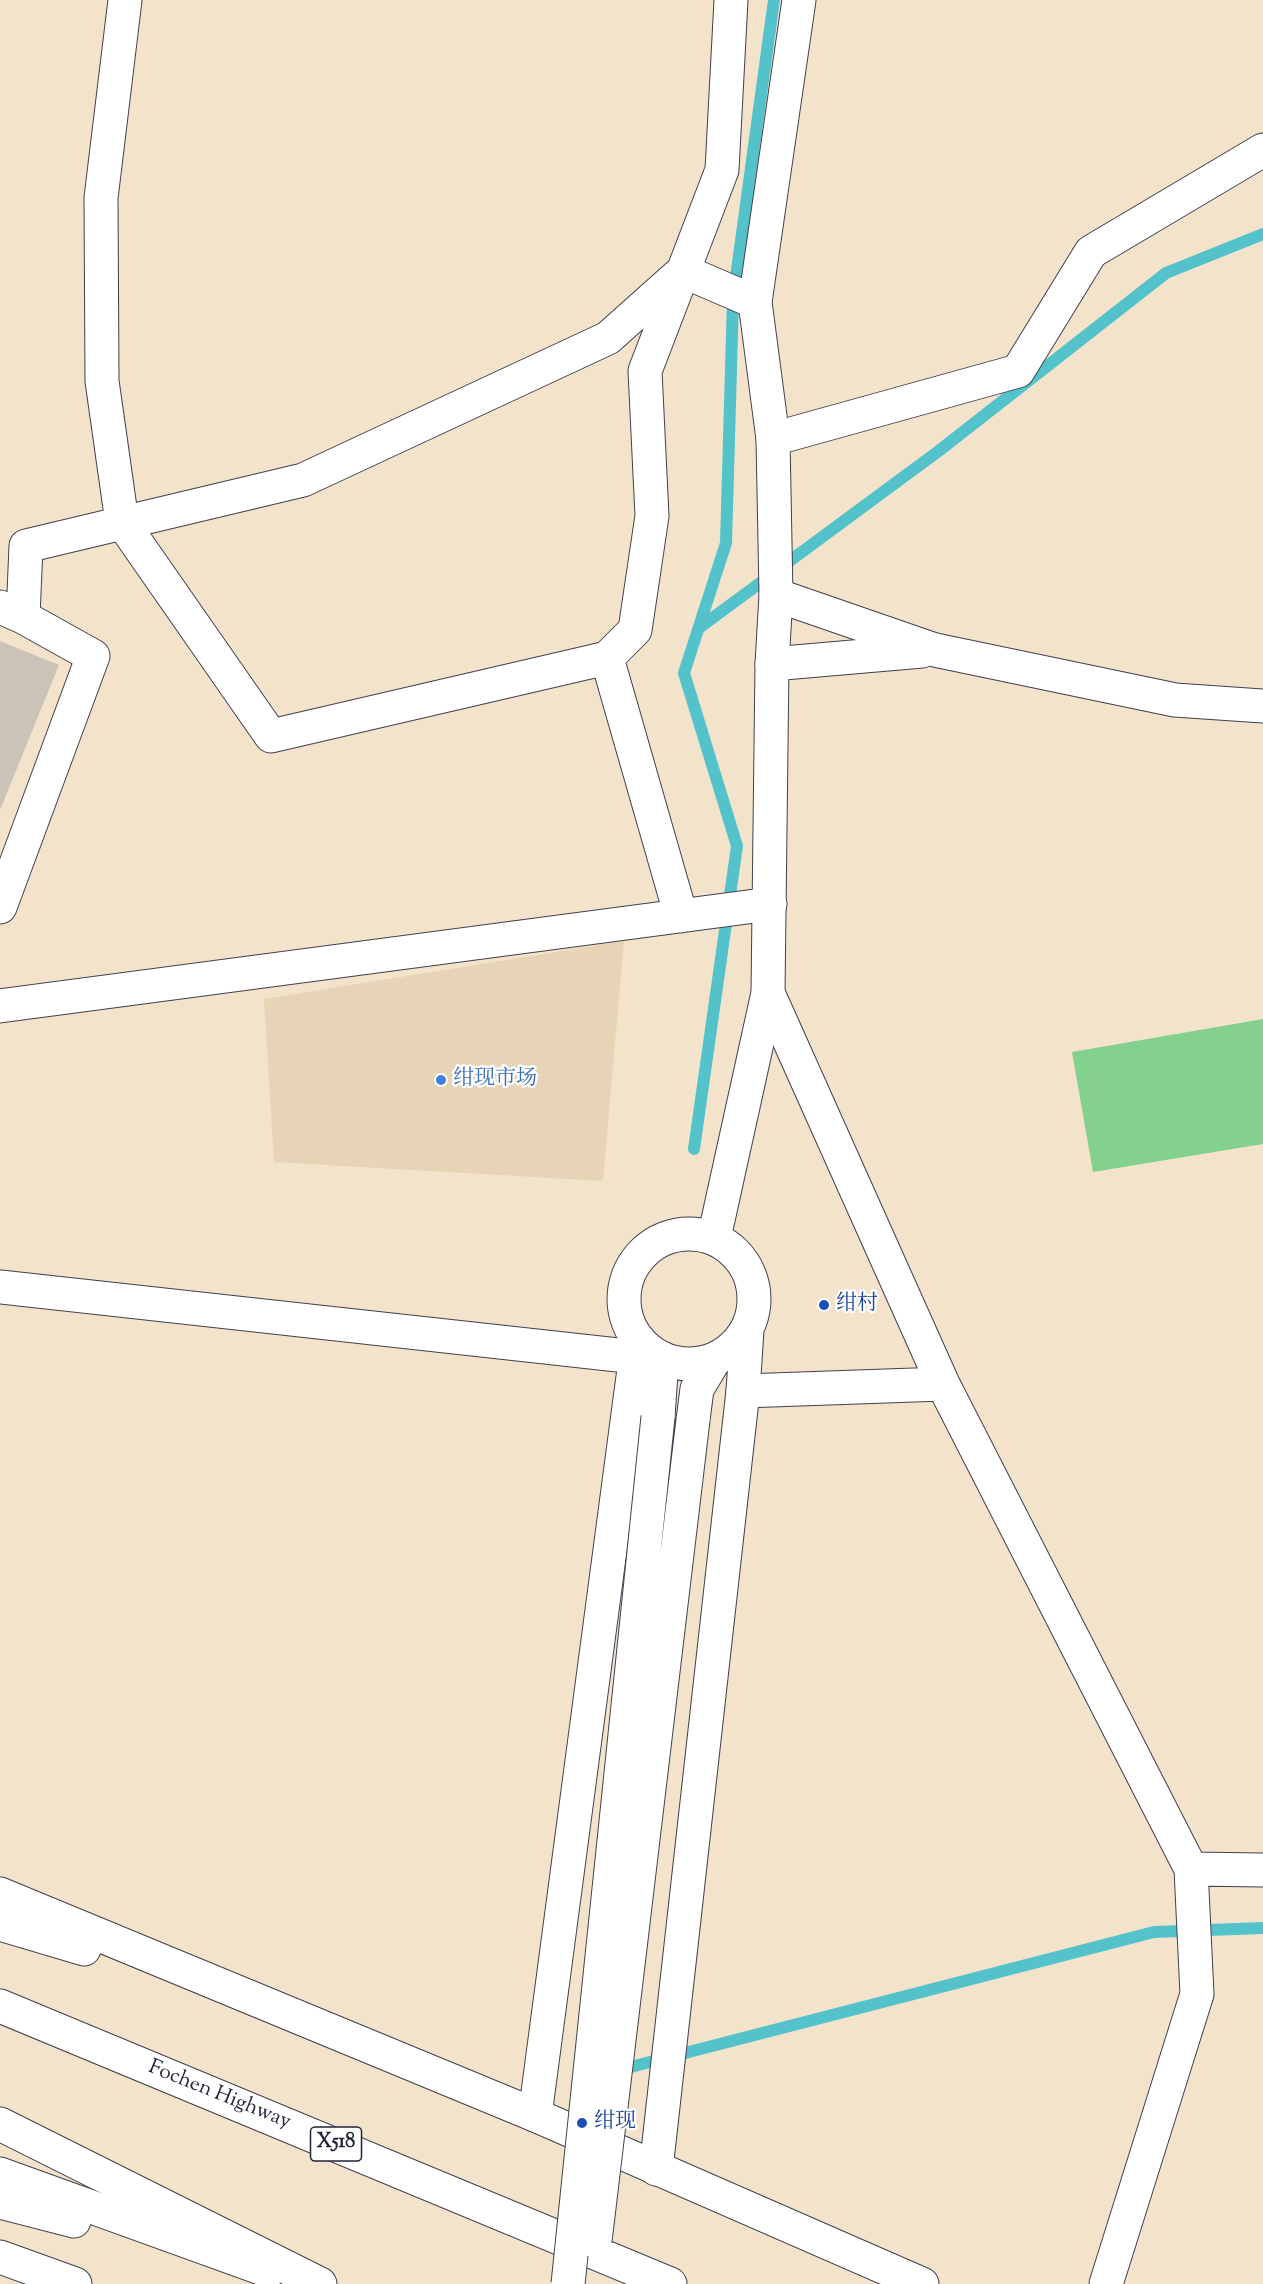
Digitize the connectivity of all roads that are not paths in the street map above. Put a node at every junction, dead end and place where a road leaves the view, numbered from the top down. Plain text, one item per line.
1 (125, 0) edge
2 (731, 0) edge
3 (799, 0) edge
4 (1263, 150) edge
5 (696, 277) junction
6 (754, 301) junction
7 (773, 439) junction
8 (122, 522) junction
9 (776, 595) junction
10 (12, 612) edge
11 (936, 650) junction
12 (607, 658) junction
13 (772, 664) junction
14 (1263, 706) edge
15 (762, 905) junction
16 (0, 908) edge
17 (691, 914) junction
18 (768, 993) junction
19 (0, 1006) edge
20 (714, 1238) junction
21 (0, 1287) edge
22 (747, 1330) junction
23 (645, 1352) junction
24 (715, 1359) junction
25 (943, 1384) junction
26 (743, 1391) junction
27 (1191, 1869) junction
28 (1263, 1870) edge
29 (0, 1894) edge
30 (0, 1924) edge
31 (247, 1996) junction
32 (0, 2006) edge
33 (535, 2115) junction
34 (0, 2124) edge
35 (656, 2169) junction
36 (0, 2174) edge
37 (0, 2202) edge
38 (0, 2257) edge
39 (272, 2272) junction
40 (75, 2284) edge
41 (302, 2284) edge
42 (320, 2284) edge
43 (568, 2284) edge
44 (590, 2284) edge
45 (670, 2284) edge
46 (922, 2284) edge
47 (1106, 2284) edge

1 - 8 main road
2 - 5 main road
3 - 6 main road
4 - 7 main road
5 - 6 main road
5 - 8 main road
5 - 12 main road
6 - 7 main road
7 - 9 main road
8 - 10 main road
8 - 12 main road
9 - 11 main road
9 - 13 main road
10 - 16 main road
11 - 13 main road
11 - 14 main road
12 - 17 main road
13 - 15 main road
15 - 17 main road
15 - 18 main road
17 - 19 main road
18 - 20 main road
18 - 25 main road
20 - 22 main road
20 - 23 main road
21 - 23 main road
22 - 24 main road
22 - 26 main road
23 - 24 main road
23 - 33 main road
23 - 43 main road, bridge
24 - 44 main road, bridge
25 - 26 main road
25 - 27 main road
26 - 35 main road
27 - 28 main road
27 - 47 main road
29 - 31 main road
30 - 31 main road
31 - 33 main road
32 - 45 main road, Fochen Highway / X518
33 - 35 main road
34 - 42 main road
35 - 46 main road
36 - 39 main road
37 - 39 main road
38 - 40 main road
39 - 41 main road

